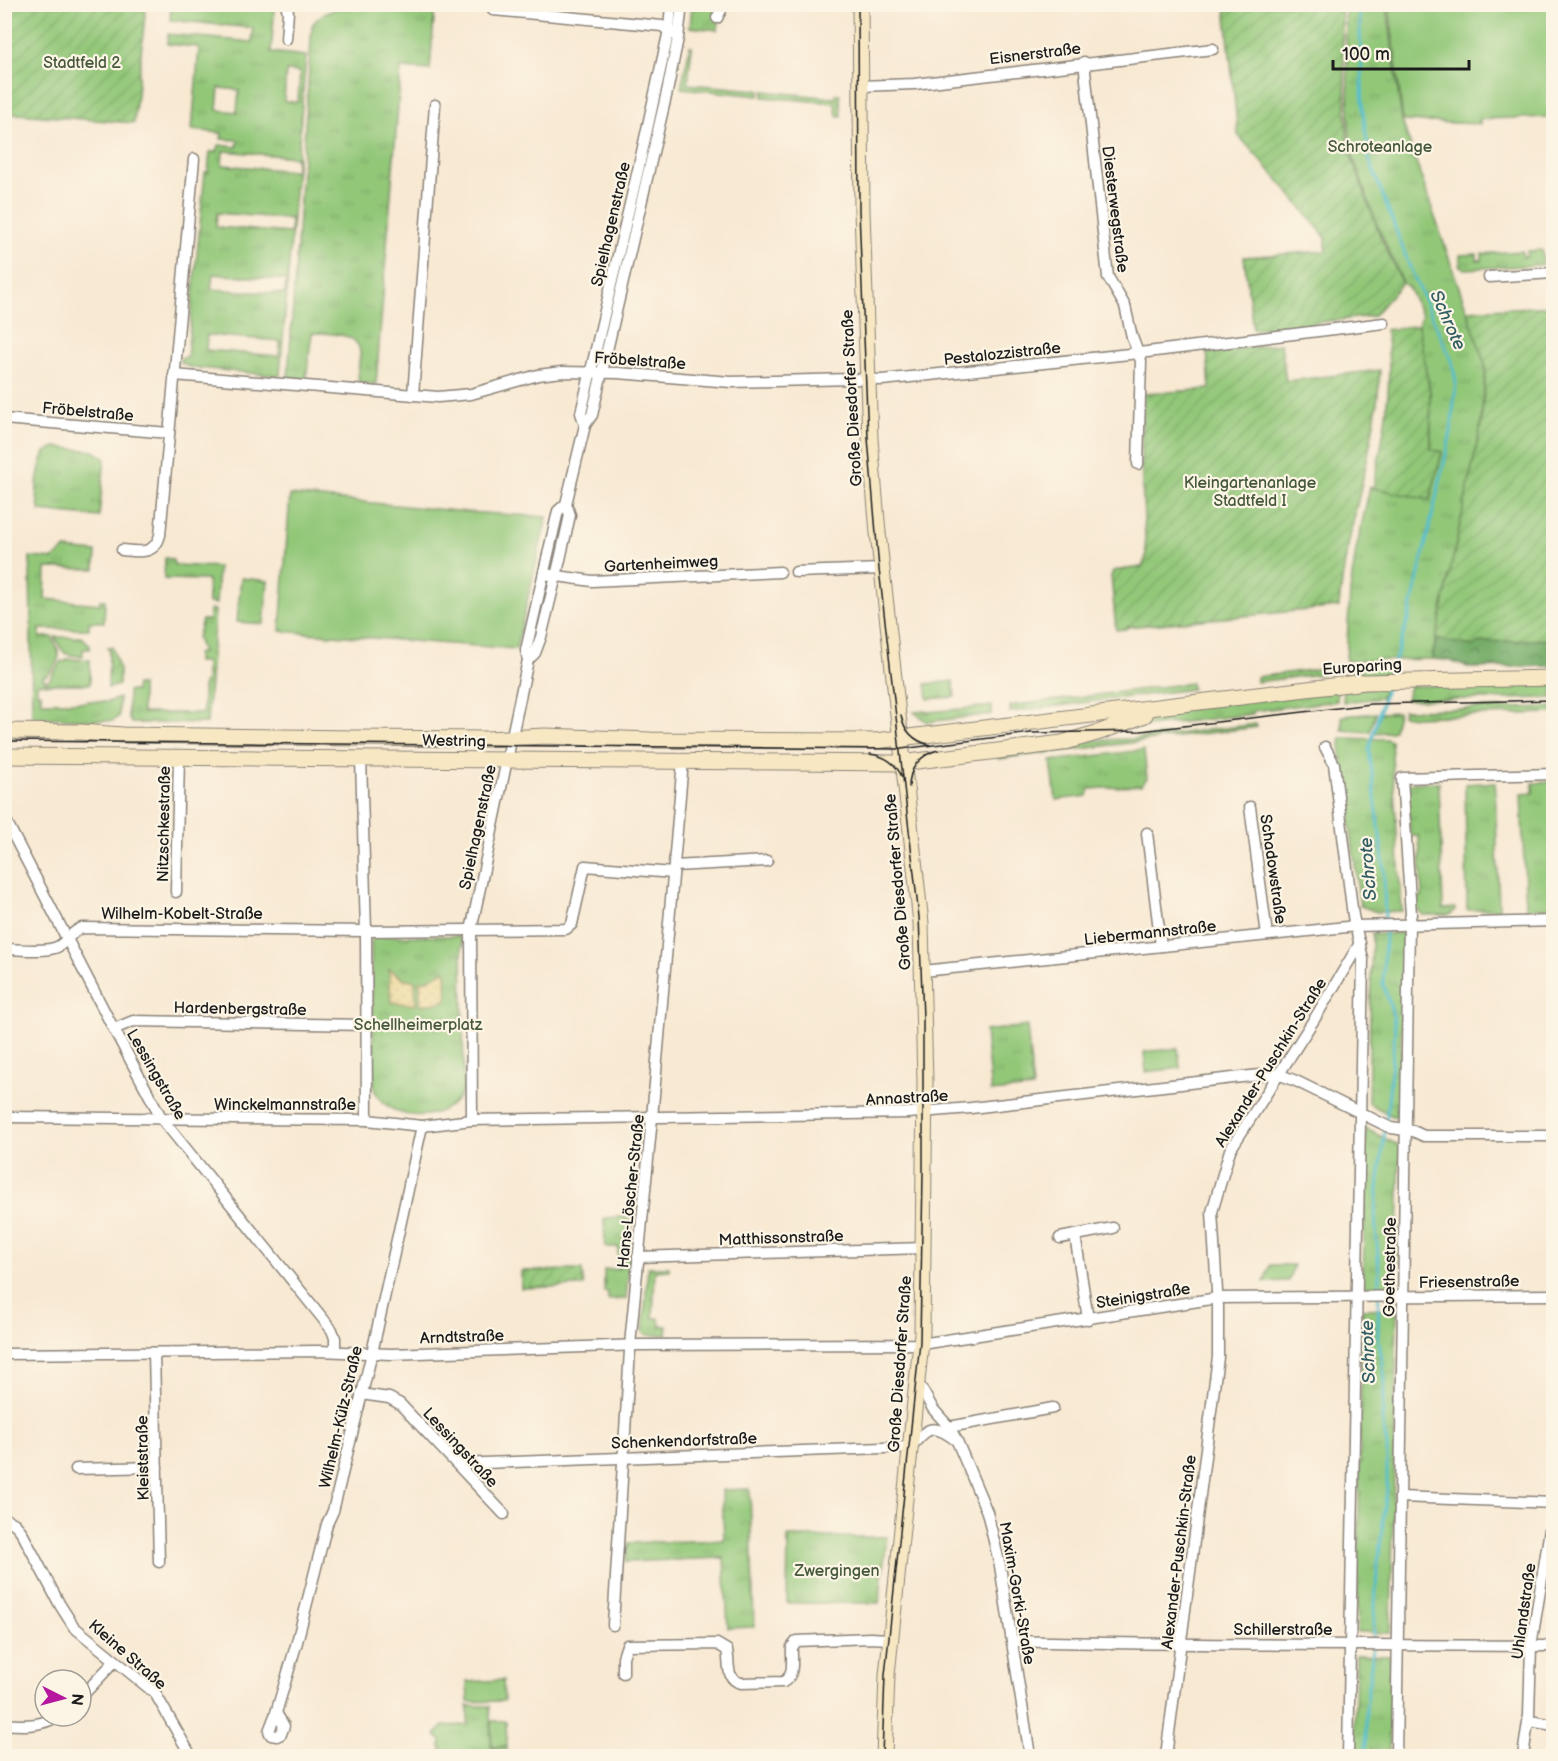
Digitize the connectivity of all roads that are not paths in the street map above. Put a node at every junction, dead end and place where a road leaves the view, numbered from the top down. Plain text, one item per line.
1 (286, 4) edge
2 (671, 4) edge
3 (682, 4) edge
4 (723, 4) edge
5 (860, 4) edge
6 (493, 10) dead end
7 (717, 18) dead end
8 (669, 30) junction
9 (678, 38) junction
10 (286, 39) dead end
11 (1213, 49) dead end
12 (1084, 62) junction
13 (860, 86) junction
14 (435, 105) dead end
15 (194, 159) dead end
16 (1554, 273) edge
17 (1490, 277) dead end
18 (1384, 323) dead end
19 (1139, 353) junction
20 (591, 372) junction
21 (603, 372) junction
22 (174, 375) junction
23 (868, 381) junction
24 (412, 395) junction
25 (4, 419) edge
26 (585, 425) junction
27 (169, 433) junction
28 (1138, 464) dead end
29 (566, 504) junction
30 (122, 550) dead end
31 (882, 569) junction
32 (780, 572) dead end
33 (796, 572) dead end
34 (544, 573) junction
35 (556, 576) junction
36 (528, 660) junction
37 (1554, 678) edge
38 (1174, 705) junction
39 (4, 731) edge
40 (512, 737) junction
41 (902, 738) junction
42 (1324, 747) dead end
43 (4, 756) edge
44 (179, 757) junction
45 (361, 758) junction
46 (507, 759) junction
47 (683, 761) junction
48 (904, 763) junction
49 (1554, 774) edge
50 (1250, 807) dead end
51 (4, 817) edge
52 (1147, 834) dead end
53 (767, 861) dead end
54 (674, 870) junction
55 (176, 892) dead end
56 (1554, 921) edge
57 (1409, 923) junction
58 (1356, 926) junction
59 (471, 930) junction
60 (366, 931) junction
61 (1267, 935) junction
62 (68, 939) junction
63 (1360, 943) junction
64 (1161, 946) junction
65 (4, 949) edge
66 (923, 970) junction
67 (367, 1024) junction
68 (114, 1029) junction
69 (1279, 1075) junction
70 (926, 1112) junction
71 (1360, 1113) junction
72 (4, 1117) edge
73 (652, 1118) junction
74 (162, 1119) junction
75 (367, 1120) junction
76 (472, 1120) junction
77 (422, 1126) junction
78 (1407, 1131) junction
79 (1554, 1136) edge
80 (1113, 1228) dead end
81 (1075, 1235) junction
82 (1060, 1238) dead end
83 (924, 1248) junction
84 (639, 1257) junction
85 (1554, 1295) edge
86 (1356, 1297) junction
87 (1372, 1297) joint
88 (1218, 1298) junction
89 (1404, 1298) junction
90 (1088, 1319) junction
91 (921, 1344) junction
92 (631, 1345) junction
93 (335, 1351) junction
94 (154, 1353) junction
95 (372, 1353) junction
96 (4, 1354) edge
97 (918, 1383) junction
98 (361, 1394) junction
99 (1053, 1408) dead end
100 (950, 1427) junction
101 (957, 1441) junction
102 (911, 1447) junction
103 (624, 1458) junction
104 (458, 1464) junction
105 (157, 1467) junction
106 (76, 1469) dead end
107 (1400, 1497) junction
108 (1554, 1504) edge
109 (504, 1514) dead end
110 (4, 1518) edge
111 (159, 1562) dead end
112 (613, 1625) dead end
113 (890, 1640) junction
114 (1012, 1641) junction
115 (1181, 1643) junction
116 (1397, 1644) junction
117 (1350, 1645) junction
118 (1531, 1646) junction
119 (1554, 1646) edge
120 (114, 1662) junction
121 (623, 1674) dead end
122 (93, 1684) edge
123 (276, 1713) dead end
124 (1529, 1721) junction
125 (4, 1724) edge
126 (33, 1725) edge
127 (1554, 1725) edge
128 (191, 1756) edge
129 (884, 1756) edge
130 (1030, 1756) edge
131 (1166, 1756) edge
132 (1348, 1756) edge
133 (1396, 1756) edge
134 (1523, 1756) edge

1 - 10 street
2 - 8 street, Spielhagenstraße
3 - 9 street, Spielhagenstraße
4 - 7 street
5 - 13 main road, Große Diesdorfer Straße
6 - 8 street
8 - 9 street
8 - 20 street, Spielhagenstraße
9 - 21 street, Spielhagenstraße
11 - 12 street, Eisnerstraße
12 - 13 street, Eisnerstraße
12 - 19 street, Diesterwegstraße
13 - 23 main road, Große Diesdorfer Straße
14 - 24 street
15 - 22 street
16 - 17 street
18 - 19 street, Pestalozzistraße
19 - 23 street, Pestalozzistraße
19 - 28 street
20 - 21 street, Fröbelstraße
20 - 24 street, Fröbelstraße
20 - 26 street, Spielhagenstraße
21 - 23 street, Fröbelstraße
21 - 26 street, Spielhagenstraße
22 - 24 street, Fröbelstraße
22 - 27 street
23 - 31 main road, Große Diesdorfer Straße
25 - 27 street, Fröbelstraße
26 - 29 street, Spielhagenstraße
27 - 30 street
29 - 34 street, Spielhagenstraße
29 - 35 street, Spielhagenstraße
31 - 33 street
31 - 41 main road, Große Diesdorfer Straße
32 - 35 street, Gartenheimweg
34 - 35 street, Gartenheimweg
34 - 36 street, Spielhagenstraße
35 - 36 street, Spielhagenstraße
36 - 40 street, Spielhagenstraße
37 - 38 main road, Europaring
38 - 41 main road, Europaring
38 - 48 main road, Europaring
39 - 40 main road, Westring
40 - 41 main road, Westring
40 - 46 street, Spielhagenstraße
41 - 48 main road, Große Diesdorfer Straße
42 - 58 street
43 - 44 main road, Westring
44 - 45 main road, Westring
44 - 55 street, Nitzschkestraße
45 - 46 main road, Westring
45 - 60 street
46 - 47 main road, Westring
46 - 59 street, Spielhagenstraße
47 - 48 main road, Westring
47 - 54 street, Hans-Löscher-Straße
48 - 66 main road, Große Diesdorfer Straße
49 - 57 street, Goethestraße
50 - 61 street, Schadowstraße
51 - 62 street, Lessingstraße
52 - 64 street
53 - 54 street
54 - 59 street
54 - 73 street, Hans-Löscher-Straße
56 - 57 street, Liebermannstraße
57 - 58 street, Liebermannstraße
57 - 78 street, Goethestraße
58 - 61 street, Liebermannstraße
58 - 63 street
59 - 60 street
59 - 76 street
60 - 62 street, Wilhelm-Kobelt-Straße
60 - 67 street
61 - 64 street, Liebermannstraße
62 - 65 street, Wilhelm-Kobelt-Straße
62 - 68 street, Lessingstraße
63 - 69 street, Alexander-Puschkin-Straße
63 - 71 street, Goethestraße
64 - 66 street, Liebermannstraße
66 - 70 main road, Große Diesdorfer Straße
67 - 68 street, Hardenbergstraße
67 - 75 street
68 - 74 street, Lessingstraße
69 - 70 street, Annastraße
69 - 71 street, Annastraße
69 - 88 street, Alexander-Puschkin-Straße
70 - 73 street, Annastraße
70 - 83 main road, Große Diesdorfer Straße
71 - 78 street, Annastraße
71 - 86 street, Goethestraße
72 - 74 street, Winckelmannstraße
73 - 76 street, Annastraße
73 - 84 street, Hans-Löscher-Straße
74 - 75 street, Winckelmannstraße
74 - 93 street, Lessingstraße
75 - 77 street, Winckelmannstraße
76 - 77 street, Annastraße
77 - 95 street, Wilhelm-Külz-Straße
78 - 79 street, Annastraße
78 - 89 street, Goethestraße
80 - 81 street
81 - 82 street
81 - 90 street
83 - 84 street, Matthissonstraße
83 - 91 main road, Große Diesdorfer Straße
84 - 92 street, Hans-Löscher-Straße
85 - 89 street, Friesenstraße
86 - 87 street, Steinigstraße
86 - 88 street, Steinigstraße
86 - 117 street, Goethestraße
87 - 89 street, Friesenstraße
88 - 90 street, Steinigstraße
88 - 115 street, Alexander-Puschkin-Straße
89 - 107 street, Goethestraße
90 - 91 street, Steinigstraße
91 - 92 street, Arndtstraße
91 - 97 main road, Große Diesdorfer Straße
92 - 95 street, Arndtstraße
92 - 103 street, Hans-Löscher-Straße
93 - 94 street, Arndtstraße
93 - 95 street, Arndtstraße
94 - 96 street, Arndtstraße
94 - 105 street, Kleiststraße
95 - 98 street, Wilhelm-Külz-Straße
97 - 100 street, Maxim-Gorki-Straße
97 - 102 main road, Große Diesdorfer Straße
98 - 104 street, Lessingstraße
98 - 123 street, Wilhelm-Külz-Straße
99 - 100 street
100 - 101 street, Maxim-Gorki-Straße
101 - 102 street
101 - 114 street, Maxim-Gorki-Straße
102 - 103 street, Schenkendorfstraße
102 - 113 main road, Große Diesdorfer Straße
103 - 104 street, Schenkendorfstraße
103 - 112 street, Hans-Löscher-Straße
104 - 109 street, Lessingstraße
105 - 106 street
105 - 111 street, Kleiststraße
107 - 108 street
107 - 116 street, Goethestraße
108 - 118 street, Uhlandstraße
110 - 120 street, Kleine Straße
113 - 121 street
113 - 129 main road, Große Diesdorfer Straße
114 - 115 street, Schillerstraße
114 - 130 street, Maxim-Gorki-Straße
115 - 117 street, Schillerstraße
115 - 131 street, Alexander-Puschkin-Straße
116 - 117 street, Schillerstraße
116 - 118 street, Schillerstraße
116 - 133 street, Goethestraße
117 - 132 street, Goethestraße
118 - 119 street, Schillerstraße
118 - 124 street, Uhlandstraße
120 - 122 street
120 - 128 street, Kleine Straße
124 - 127 street
124 - 134 street, Uhlandstraße
125 - 126 street

